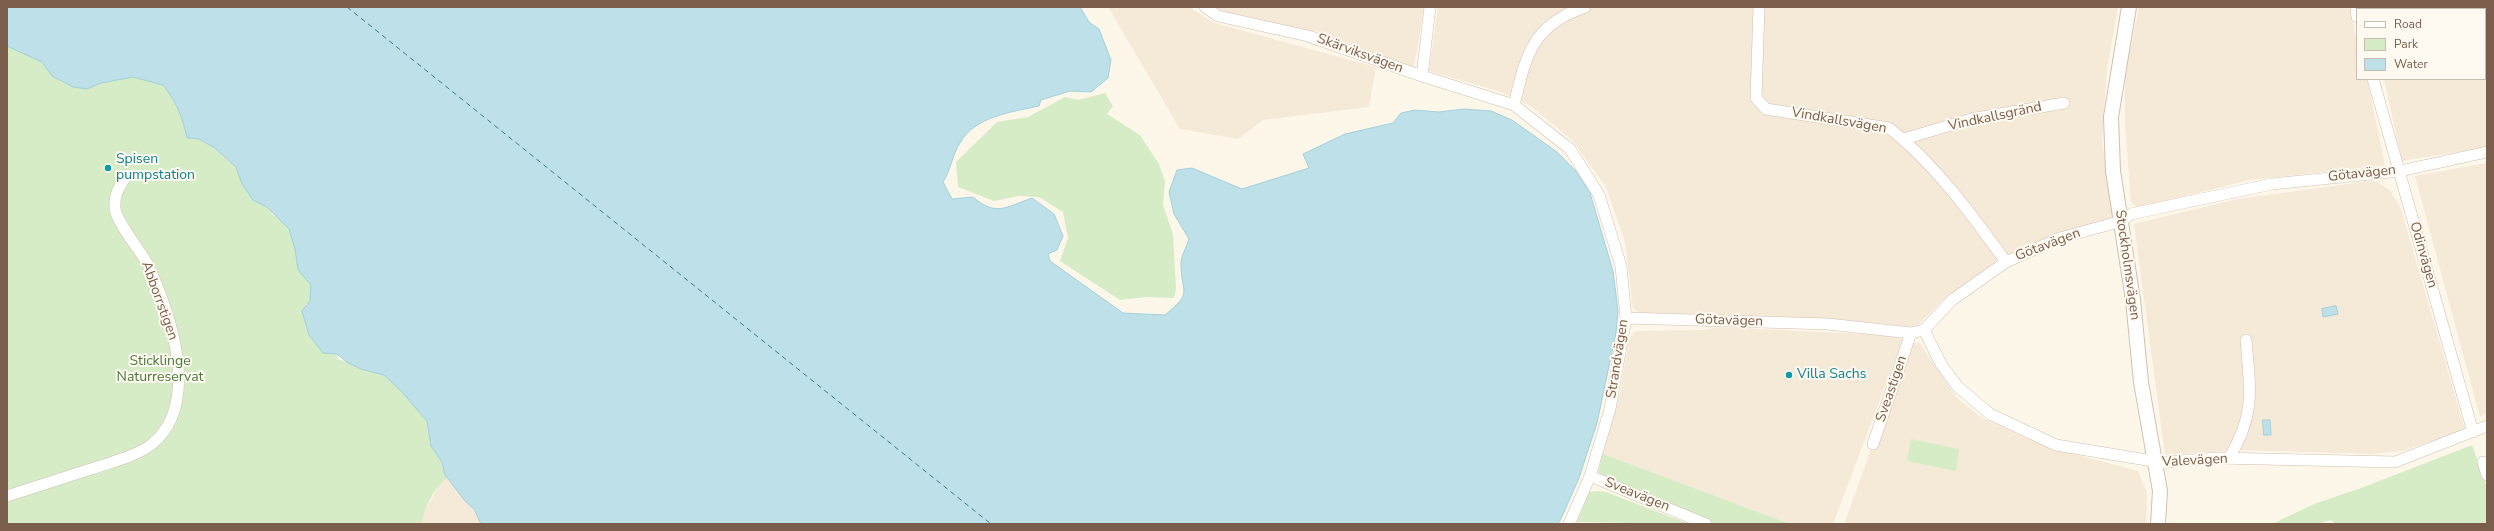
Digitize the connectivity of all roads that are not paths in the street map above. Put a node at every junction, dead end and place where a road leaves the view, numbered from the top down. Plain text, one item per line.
1 (1205, 7) edge
2 (1430, 7) edge
3 (1585, 7) edge
4 (1760, 7) edge
5 (2130, 7) edge
6 (1422, 76) junction
7 (2373, 80) edge
8 (2064, 103) dead end
9 (1514, 105) junction
10 (1904, 139) junction
11 (2487, 152) edge
12 (2400, 171) junction
13 (127, 175) dead end
14 (2122, 221) junction
15 (2006, 262) junction
16 (1626, 318) junction
17 (1924, 330) junction
18 (1911, 333) junction
19 (2246, 340) dead end
20 (2487, 426) edge
21 (2473, 432) junction
22 (1873, 444) dead end
23 (2229, 458) junction
24 (2483, 462) dead end
25 (2156, 464) junction
26 (1590, 476) junction
27 (2487, 476) edge
28 (7, 496) edge
29 (1569, 524) edge
30 (1706, 524) edge
31 (2158, 524) edge

1 - 6 street, Skärviksvägen
2 - 6 street
3 - 9 street
4 - 10 street, Vindkallsvägen
5 - 14 street, Stockholmsvägen
6 - 9 street, Skärviksvägen
7 - 12 street, Odinvägen
8 - 10 street, Vindkallsgränd
9 - 16 street, Strandvägen
10 - 15 street, Vindkallsvägen
11 - 12 street, Götavägen
12 - 14 street, Götavägen
12 - 21 street, Odinvägen
13 - 28 street, Abborrstigen
14 - 15 street, Götavägen
14 - 25 street, Stockholmsvägen
15 - 17 street, Götavägen
16 - 18 street, Götavägen
16 - 26 street, Strandvägen
17 - 18 street, Götavägen
17 - 25 street, Valevägen
18 - 22 street, Sveastigen
19 - 23 street
20 - 21 street, Valevägen
21 - 23 street, Valevägen
23 - 25 street, Valevägen
24 - 27 street
25 - 31 street, Stockholmsvägen
26 - 29 street, Strandvägen
26 - 30 street, Sveavägen

